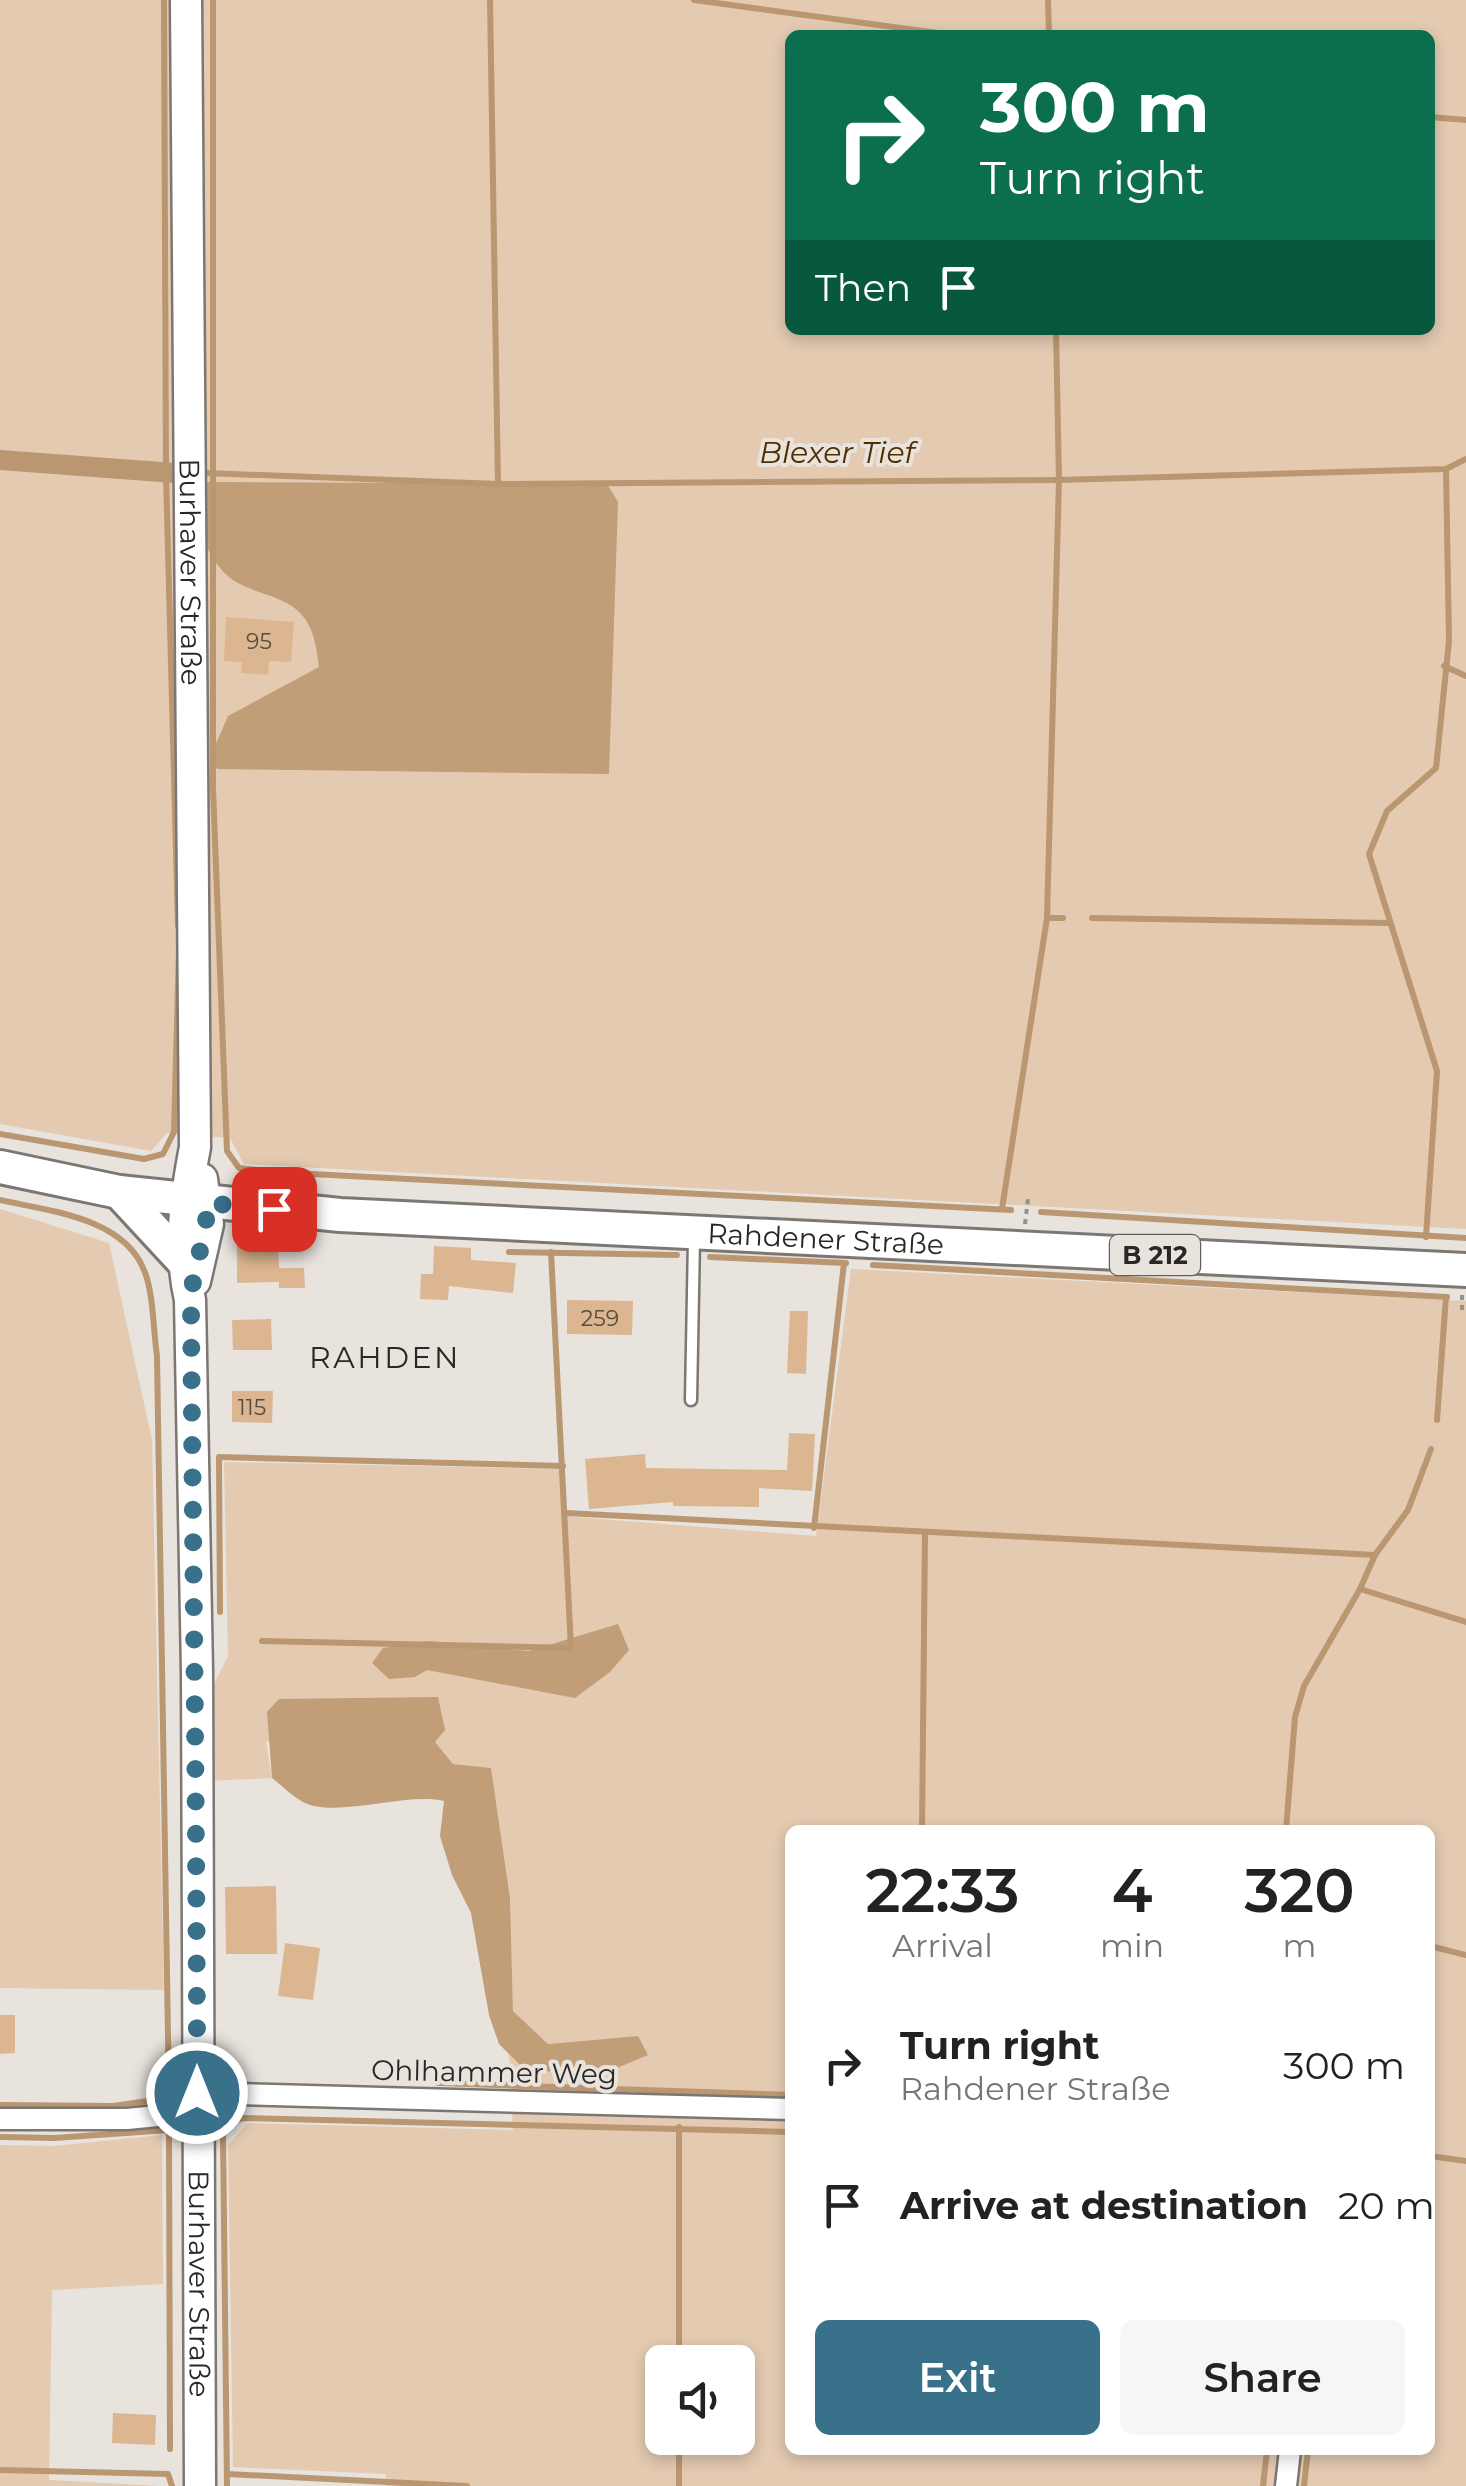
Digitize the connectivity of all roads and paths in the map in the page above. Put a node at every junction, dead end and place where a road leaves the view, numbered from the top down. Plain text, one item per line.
1 (186, 0) edge
2 (0, 1167) edge
3 (119, 1192) junction
4 (1028, 1199) dead end
5 (196, 1202) junction
6 (1024, 1228) dead end
7 (694, 1233) junction
8 (181, 1260) junction
9 (1466, 1270) edge
10 (190, 1300) junction
11 (691, 1400) dead end
12 (197, 2102) junction
13 (785, 2110) edge
14 (0, 2119) edge
15 (1289, 2455) edge
16 (200, 2486) edge
17 (1286, 2486) edge

1 - 5 main road, Burhaver Straße
2 - 3 main road, B 212
3 - 5 main road, B 212
3 - 8 main road
4 - 6 path
5 - 7 main road, Rahdener Straße / B 212
5 - 8 main road, Burhaver Straße
5 - 10 main road, Burhaver Straße
7 - 9 main road, Rahdener Straße / B 212
7 - 11 lane
8 - 10 main road, Burhaver Straße
10 - 12 main road, Burhaver Straße
12 - 13 street, Ohlhammer Weg
12 - 14 street, Ohlhammer Weg
12 - 16 main road, Burhaver Straße
15 - 17 street

